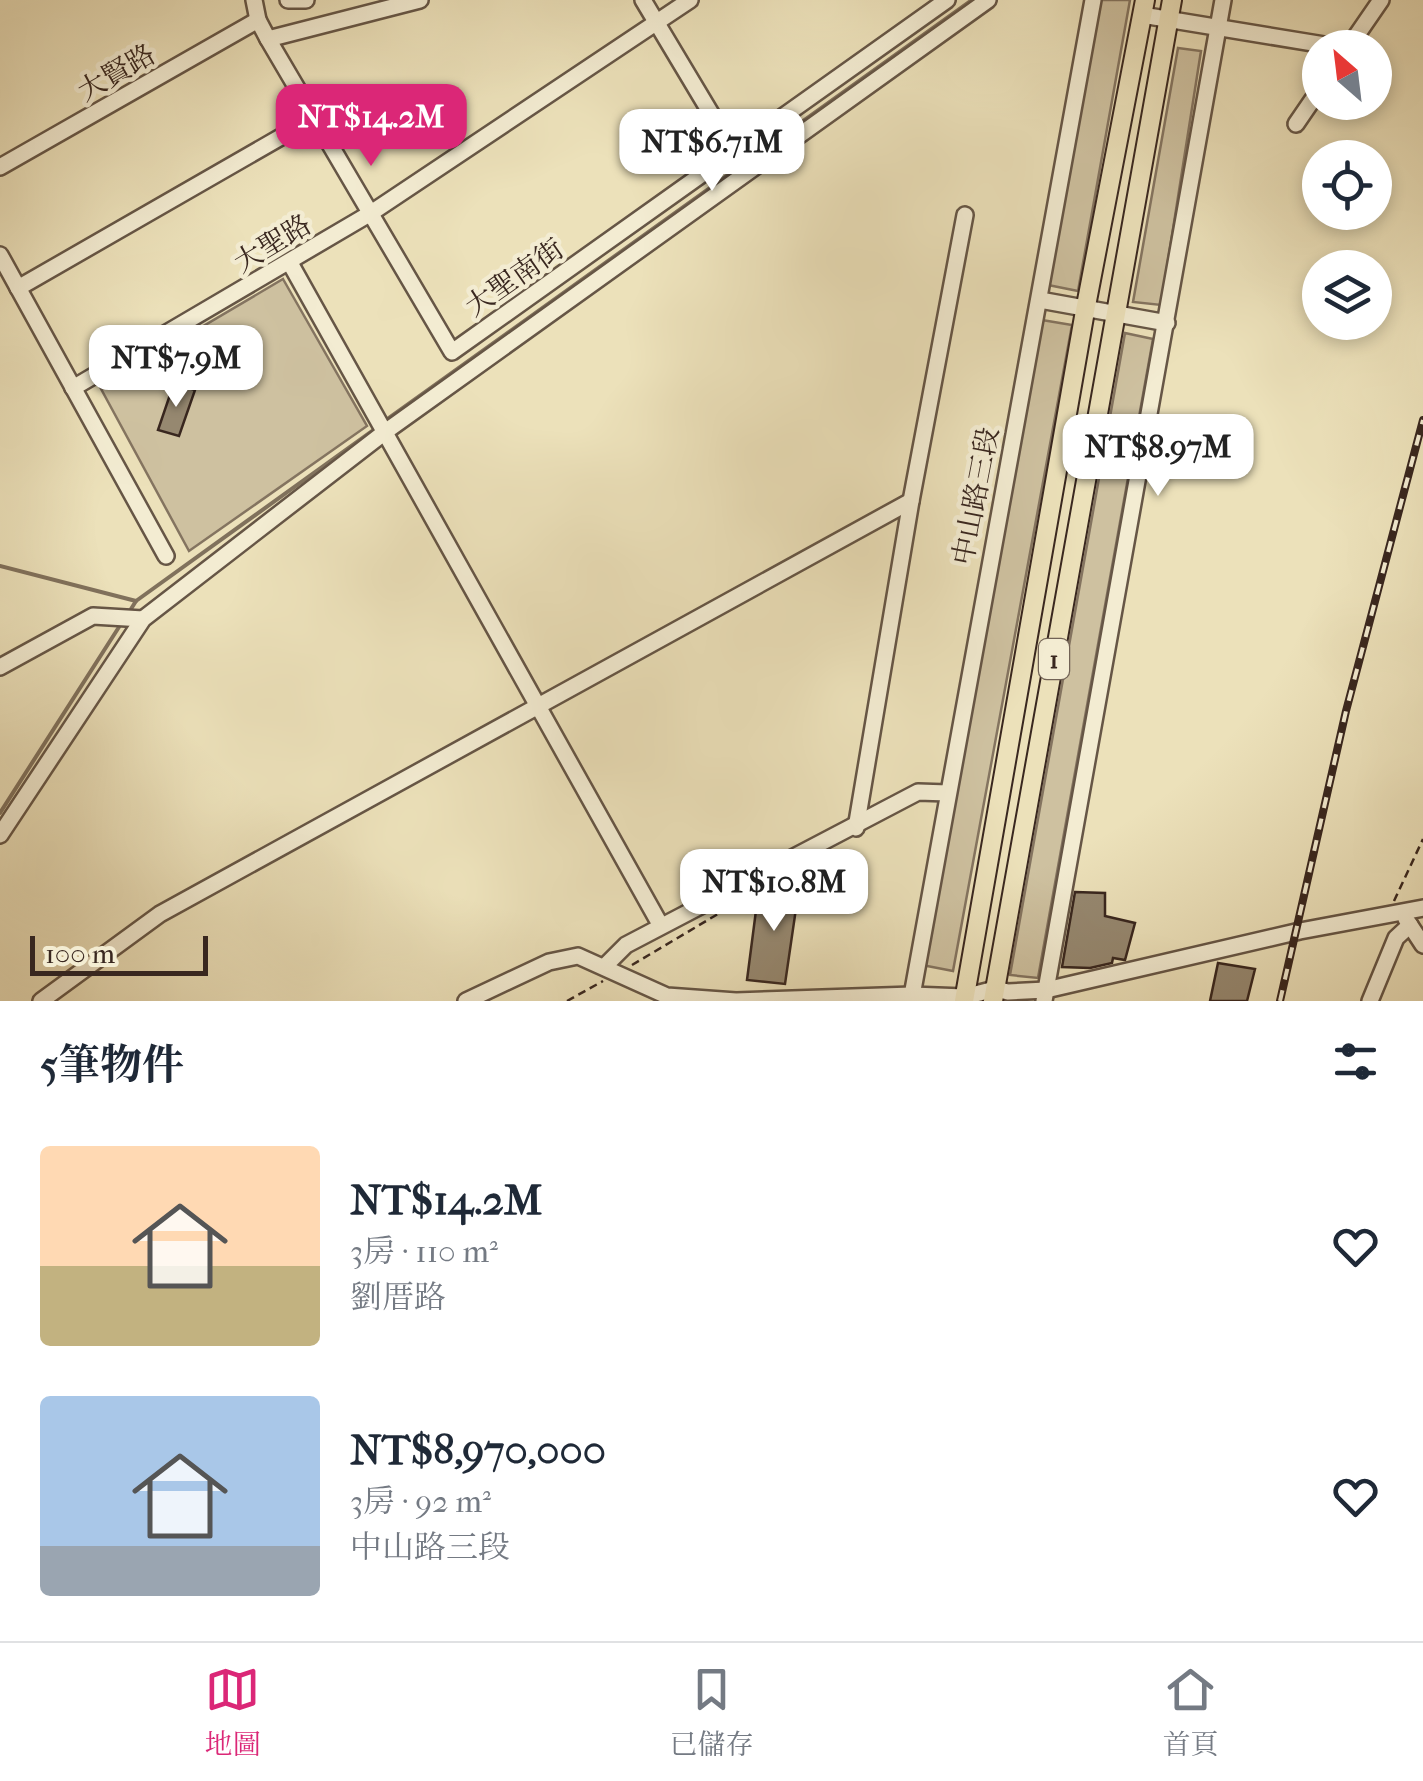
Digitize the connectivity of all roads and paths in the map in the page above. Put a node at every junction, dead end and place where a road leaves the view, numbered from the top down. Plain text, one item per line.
1 (254, 0) edge
2 (288, 0) edge
3 (306, 0) edge
4 (420, 0) edge
5 (643, 0) edge
6 (690, 0) edge
7 (947, 0) edge
8 (988, 0) edge
9 (1093, 0) edge
10 (1224, 0) edge
11 (1381, 0) edge
12 (1143, 7) edge
13 (1171, 10) edge
14 (258, 20) junction
15 (656, 23) junction
16 (1218, 27) junction
17 (1359, 30) edge
18 (268, 39) junction
19 (1302, 41) edge
20 (1302, 115) edge
21 (314, 118) junction
22 (1296, 124) dead end
23 (734, 152) junction
24 (0, 167) edge
25 (370, 213) junction
26 (964, 216) dead end
27 (0, 255) edge
28 (290, 263) junction
29 (18, 288) junction
30 (1040, 300) junction
31 (1085, 311) junction
32 (1115, 316) junction
33 (1167, 323) junction
34 (73, 388) junction
35 (385, 432) junction
36 (911, 501) junction
37 (166, 556) dead end
38 (143, 619) junction
39 (0, 668) edge
40 (538, 706) junction
41 (948, 793) junction
42 (856, 828) junction
43 (0, 835) edge
44 (1423, 839) edge
45 (730, 907) dead end
46 (1423, 908) edge
47 (1400, 916) junction
48 (660, 926) junction
49 (1423, 945) edge
50 (611, 970) junction
51 (994, 995) edge
52 (1045, 996) edge
53 (911, 998) edge
54 (964, 999) edge
55 (807, 1000) edge
56 (41, 1001) edge
57 (466, 1001) edge
58 (567, 1001) edge
59 (1370, 1001) edge

1 - 14 street
2 - 3 street
4 - 18 street
5 - 15 street
6 - 15 street, 大聖路
7 - 23 street, 大聖南街
8 - 35 street
9 - 30 street, 中山路三段
10 - 16 street
11 - 17 street
12 - 13 street
12 - 31 main road, 1
13 - 16 street
13 - 32 main road, 1
14 - 18 street
14 - 24 street, 大賢路
15 - 23 street
15 - 25 street, 大聖路
16 - 19 street
16 - 33 street
18 - 21 street
20 - 22 street
21 - 25 street
21 - 29 street
23 - 25 street, 大聖南街
25 - 28 street, 大聖路
26 - 36 street
27 - 29 street
28 - 34 street, 大聖路
28 - 35 street
29 - 34 street
30 - 31 street
30 - 41 street, 中山路三段
31 - 32 street
31 - 54 main road, 1
32 - 33 street
32 - 51 main road, 1
33 - 52 street
34 - 37 street
35 - 38 street
35 - 40 street
36 - 40 street
36 - 42 street
38 - 39 street
38 - 43 street
40 - 48 street
40 - 56 street
41 - 42 street
41 - 53 street, 中山路三段
42 - 48 street
44 - 47 path
45 - 50 path
46 - 47 street
47 - 49 street
47 - 52 street
47 - 59 street
48 - 50 street
50 - 55 street
50 - 57 street
50 - 58 path
51 - 52 street
51 - 54 street
53 - 54 street
53 - 55 street

